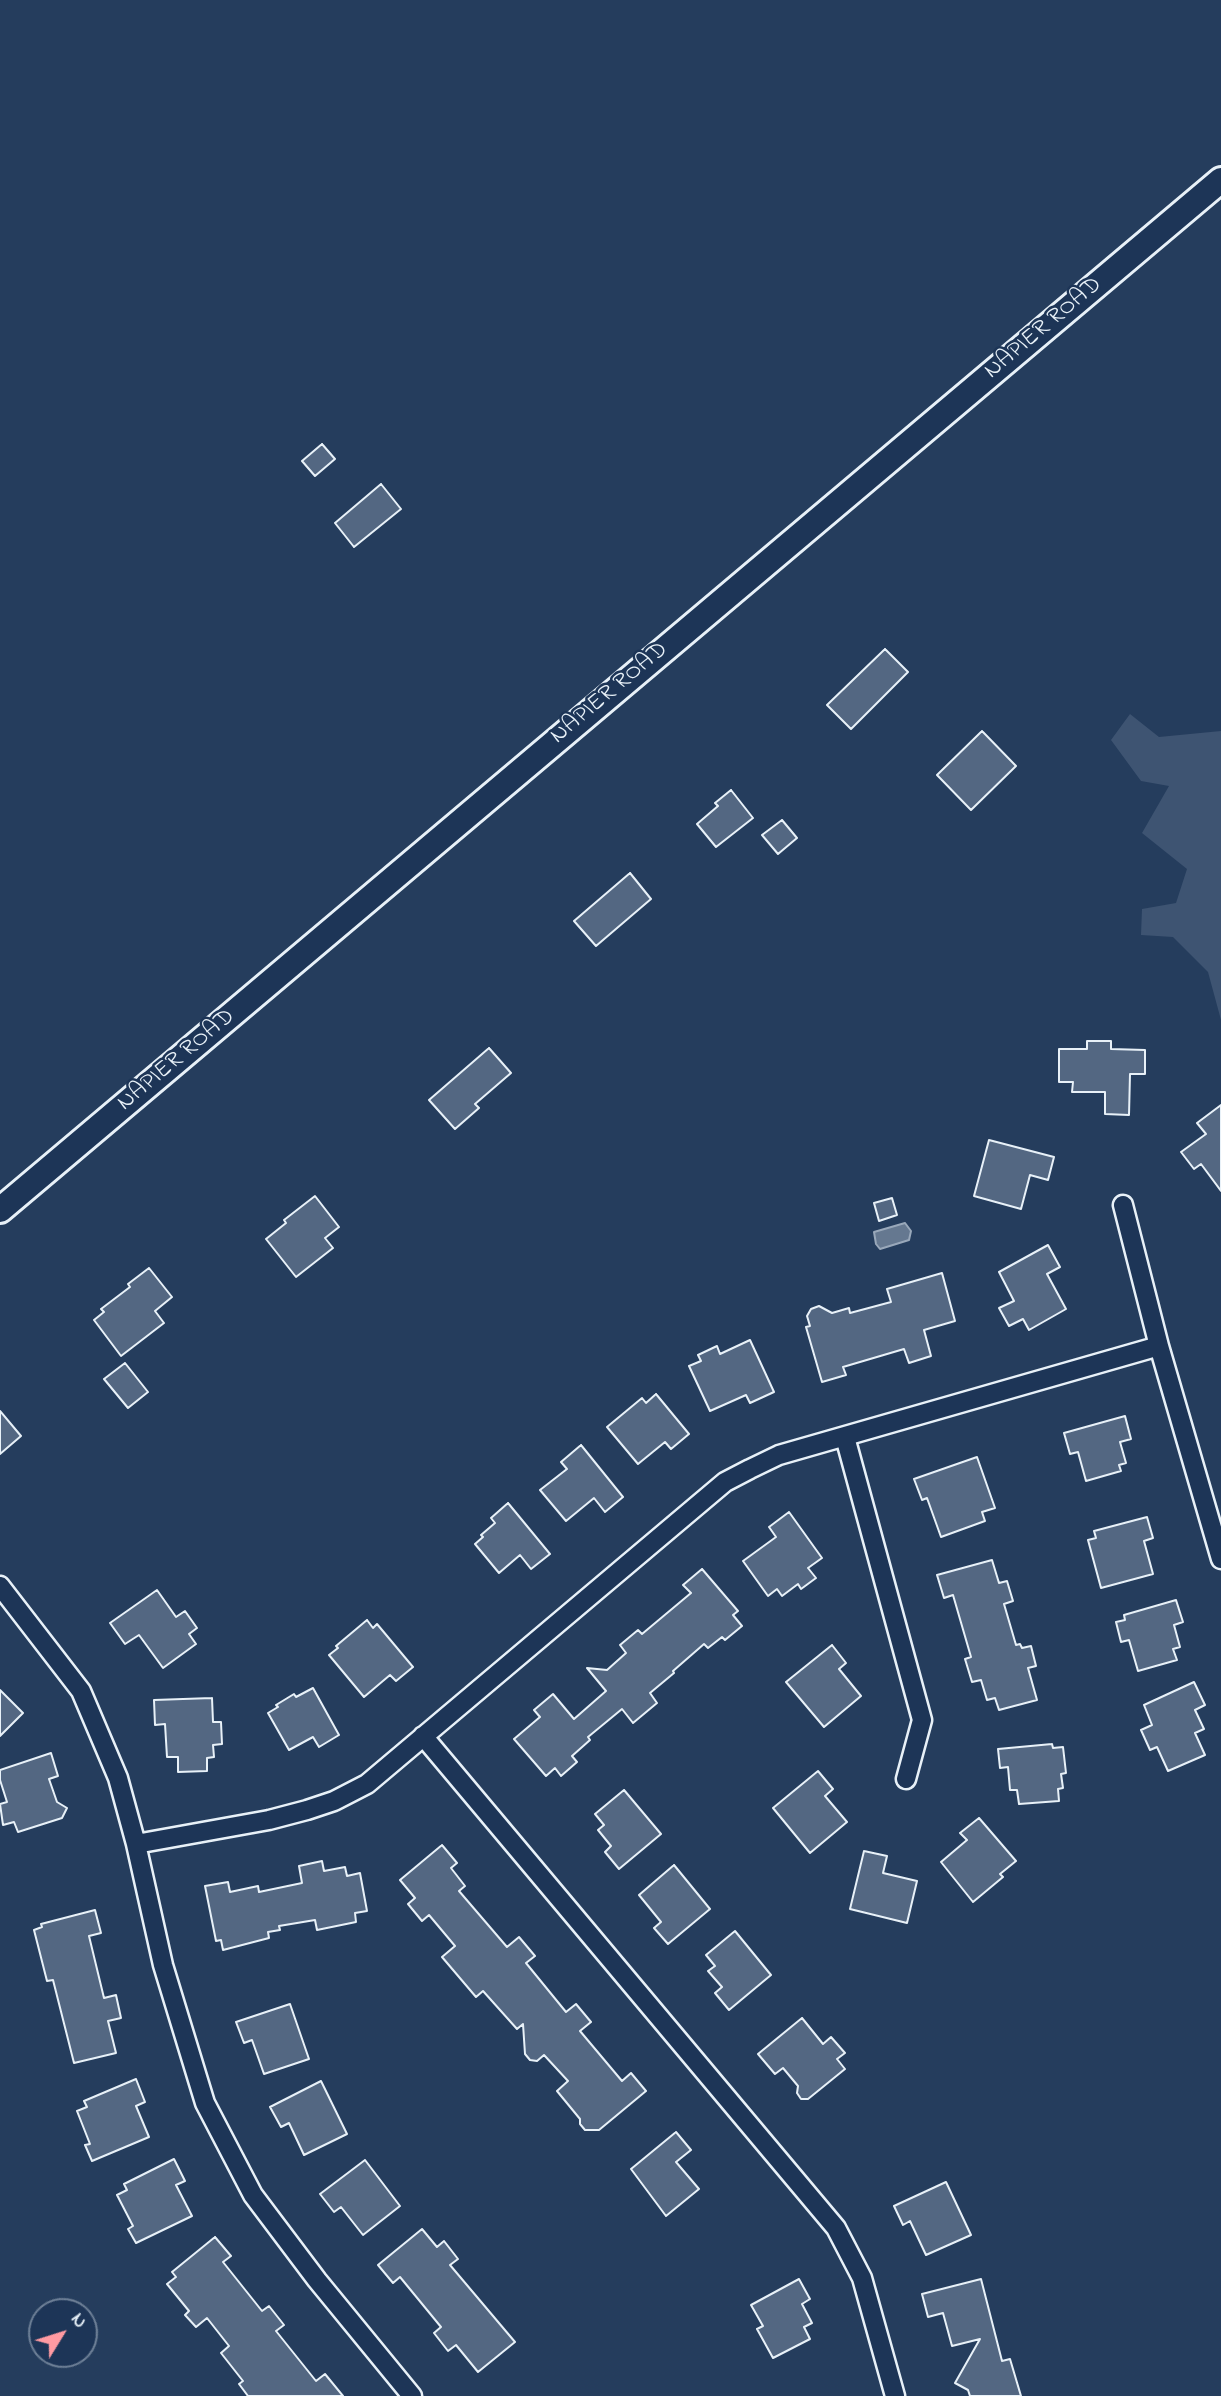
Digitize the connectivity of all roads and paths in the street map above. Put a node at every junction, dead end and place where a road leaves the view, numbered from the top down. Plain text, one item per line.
1 (1221, 180) edge
2 (1124, 1205) dead end
3 (0, 1210) edge
4 (1159, 1346) junction
5 (845, 1437) junction
6 (1221, 1559) edge
7 (0, 1586) edge
8 (423, 1736) junction
9 (906, 1779) dead end
10 (136, 1844) junction
11 (412, 2396) edge
12 (895, 2396) edge

1 - 3 street, NAPIER ROAD
2 - 4 street
4 - 5 street
4 - 6 street
5 - 8 street
5 - 9 street
7 - 10 street
8 - 10 street
8 - 12 street
10 - 11 street

